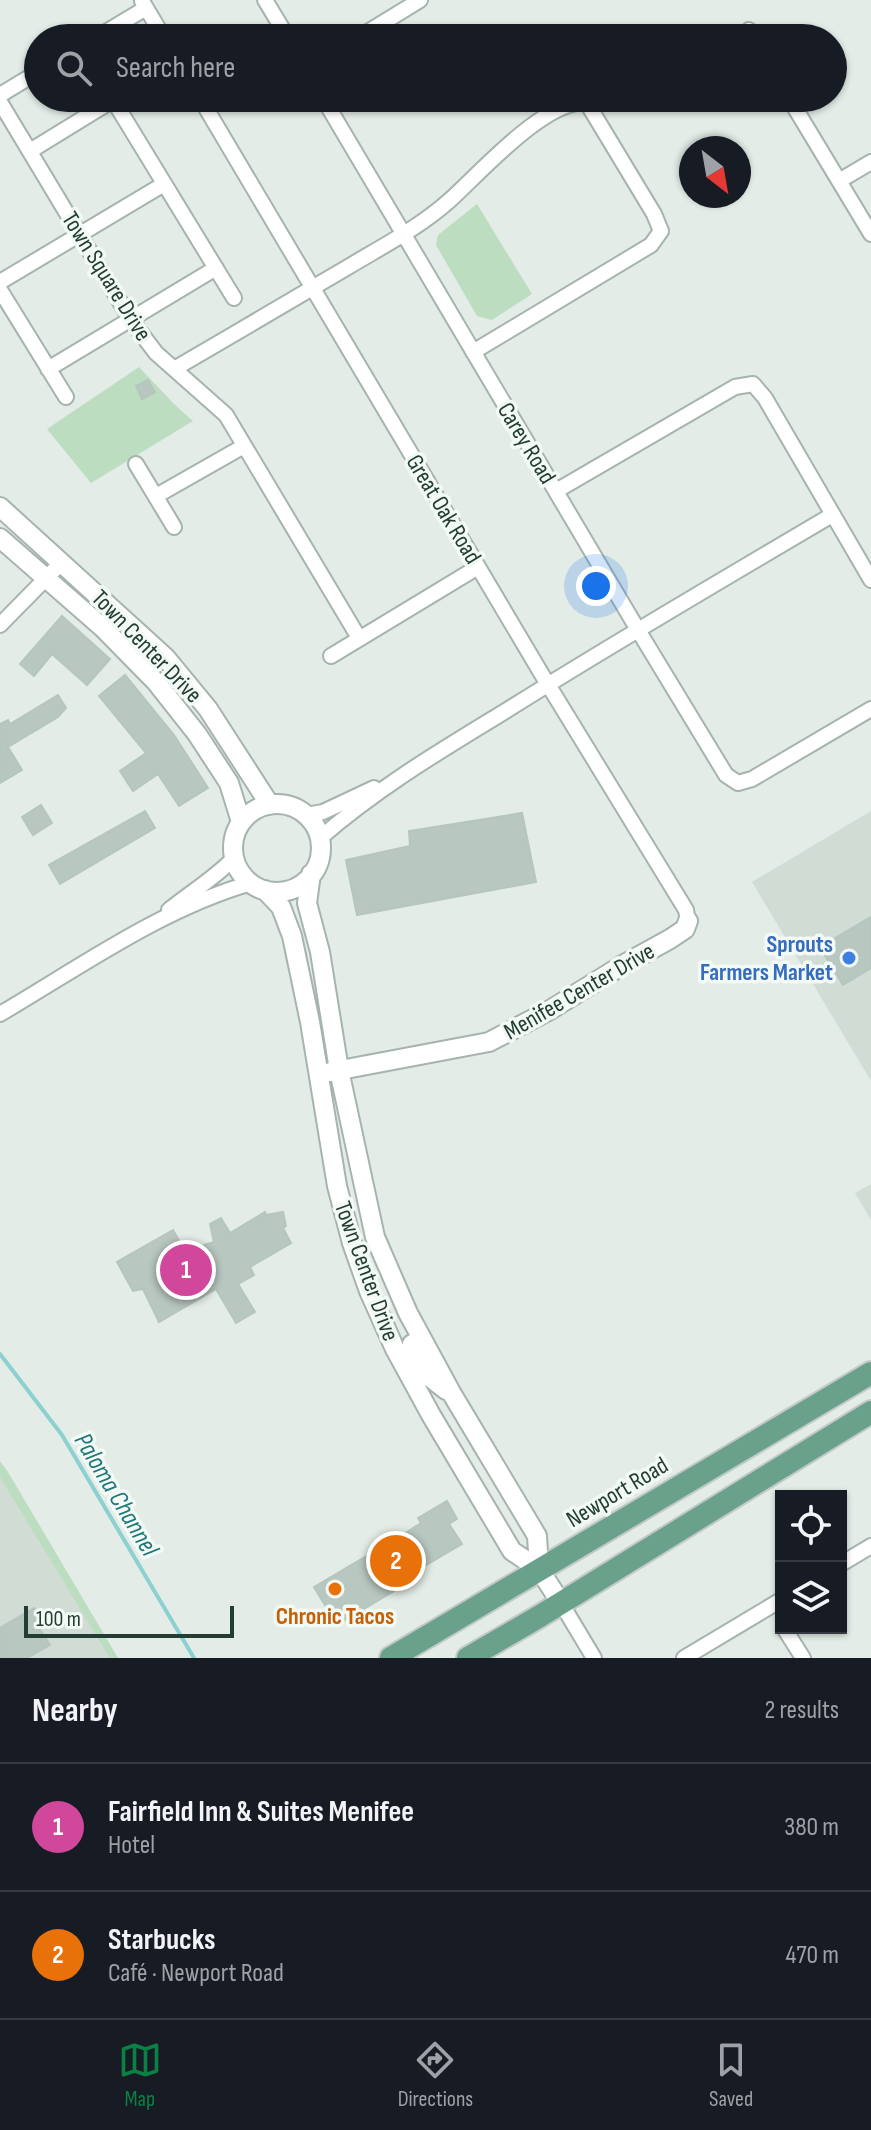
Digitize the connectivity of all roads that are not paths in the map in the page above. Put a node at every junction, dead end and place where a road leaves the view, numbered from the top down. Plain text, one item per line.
1 (265, 0) edge
2 (420, 0) edge
3 (144, 4) edge
4 (116, 24) edge
5 (156, 24) edge
6 (280, 24) edge
7 (381, 24) edge
8 (24, 80) edge
9 (0, 95) edge
10 (0, 102) edge
11 (92, 112) edge
12 (121, 112) edge
13 (208, 112) edge
14 (331, 112) edge
15 (555, 112) edge
16 (592, 112) edge
17 (797, 112) edge
18 (30, 151) junction
19 (871, 162) edge
20 (839, 181) junction
21 (164, 184) junction
22 (79, 234) junction
23 (403, 234) junction
24 (871, 234) edge
25 (216, 268) junction
26 (0, 282) edge
27 (313, 288) junction
28 (0, 290) edge
29 (234, 298) dead end
30 (131, 320) junction
31 (473, 352) junction
32 (48, 369) junction
33 (174, 369) junction
34 (66, 397) dead end
35 (244, 446) junction
36 (136, 464) dead end
37 (556, 491) junction
38 (156, 496) junction
39 (0, 507) edge
40 (832, 515) junction
41 (174, 527) dead end
42 (0, 538) edge
43 (62, 562) junction
44 (478, 567) junction
45 (46, 578) junction
46 (871, 580) edge
47 (0, 625) edge
48 (638, 630) junction
49 (359, 638) junction
50 (331, 656) dead end
51 (548, 684) junction
52 (871, 709) edge
53 (404, 774) junction
54 (270, 805) junction
55 (306, 815) junction
56 (241, 822) junction
57 (319, 839) junction
58 (234, 858) junction
59 (311, 874) junction
60 (258, 887) junction
61 (157, 921) junction
62 (688, 921) joint
63 (0, 1014) edge
64 (339, 1070) junction
65 (319, 1073) junction
66 (367, 1286) junction
67 (871, 1373) edge
68 (452, 1394) junction
69 (871, 1412) edge
70 (871, 1546) edge
71 (844, 1562) edge
72 (539, 1569) junction
73 (561, 1603) junction
74 (775, 1604) edge
75 (788, 1634) edge
76 (391, 1658) edge
77 (468, 1658) edge
78 (594, 1658) edge
79 (684, 1658) edge
80 (803, 1658) edge

1 - 6 street
2 - 7 street
3 - 4 street
3 - 5 street
8 - 9 street
10 - 18 street, Town Square Drive
11 - 18 street
12 - 21 street
13 - 27 street, Great Oak Road
14 - 23 street, Carey Road
15 - 23 street
16 - 31 street
17 - 20 street
18 - 22 street, Town Square Drive
19 - 20 street
20 - 24 street
21 - 22 street
21 - 25 street
22 - 26 street
22 - 30 street, Town Square Drive
23 - 27 street
23 - 31 street, Carey Road
25 - 29 street
25 - 30 street
27 - 33 street
27 - 44 street, Great Oak Road
28 - 32 street
30 - 32 street
30 - 33 street, Town Square Drive
31 - 37 street, Carey Road
32 - 34 street
33 - 35 street, Town Square Drive
35 - 38 street
35 - 49 street, Town Square Drive
36 - 38 street
37 - 40 street
37 - 48 street, Carey Road
38 - 41 street
39 - 43 street, Town Center Drive
40 - 46 street
40 - 48 street
42 - 45 street, Town Center Drive
43 - 45 street
43 - 54 street, Town Center Drive
44 - 49 street
44 - 51 street, Great Oak Road
45 - 47 street
45 - 56 street, Town Center Drive
48 - 51 street
48 - 52 street, Carey Road
49 - 50 street
51 - 53 street
51 - 62 street, Great Oak Road
53 - 55 street
53 - 57 street
54 - 55 street
54 - 56 street
55 - 57 street
56 - 58 street, Town Center Drive
57 - 59 street, Town Center Drive
58 - 60 street, Town Center Drive
58 - 61 street
59 - 60 street
59 - 64 street, Town Center Drive
60 - 61 street
60 - 65 street, Town Center Drive
61 - 63 street
62 - 64 street, Menifee Center Drive
64 - 65 street, Menifee Center Drive
64 - 68 street, Town Center Drive
65 - 66 street, Town Center Drive
66 - 68 street
66 - 72 street, Town Center Drive
67 - 72 main road, Newport Road
68 - 72 street, Town Center Drive
69 - 73 main road
70 - 71 street
72 - 73 street, Town Center Drive
72 - 76 main road, Newport Road
73 - 77 main road
73 - 78 street
74 - 79 street
75 - 80 street

